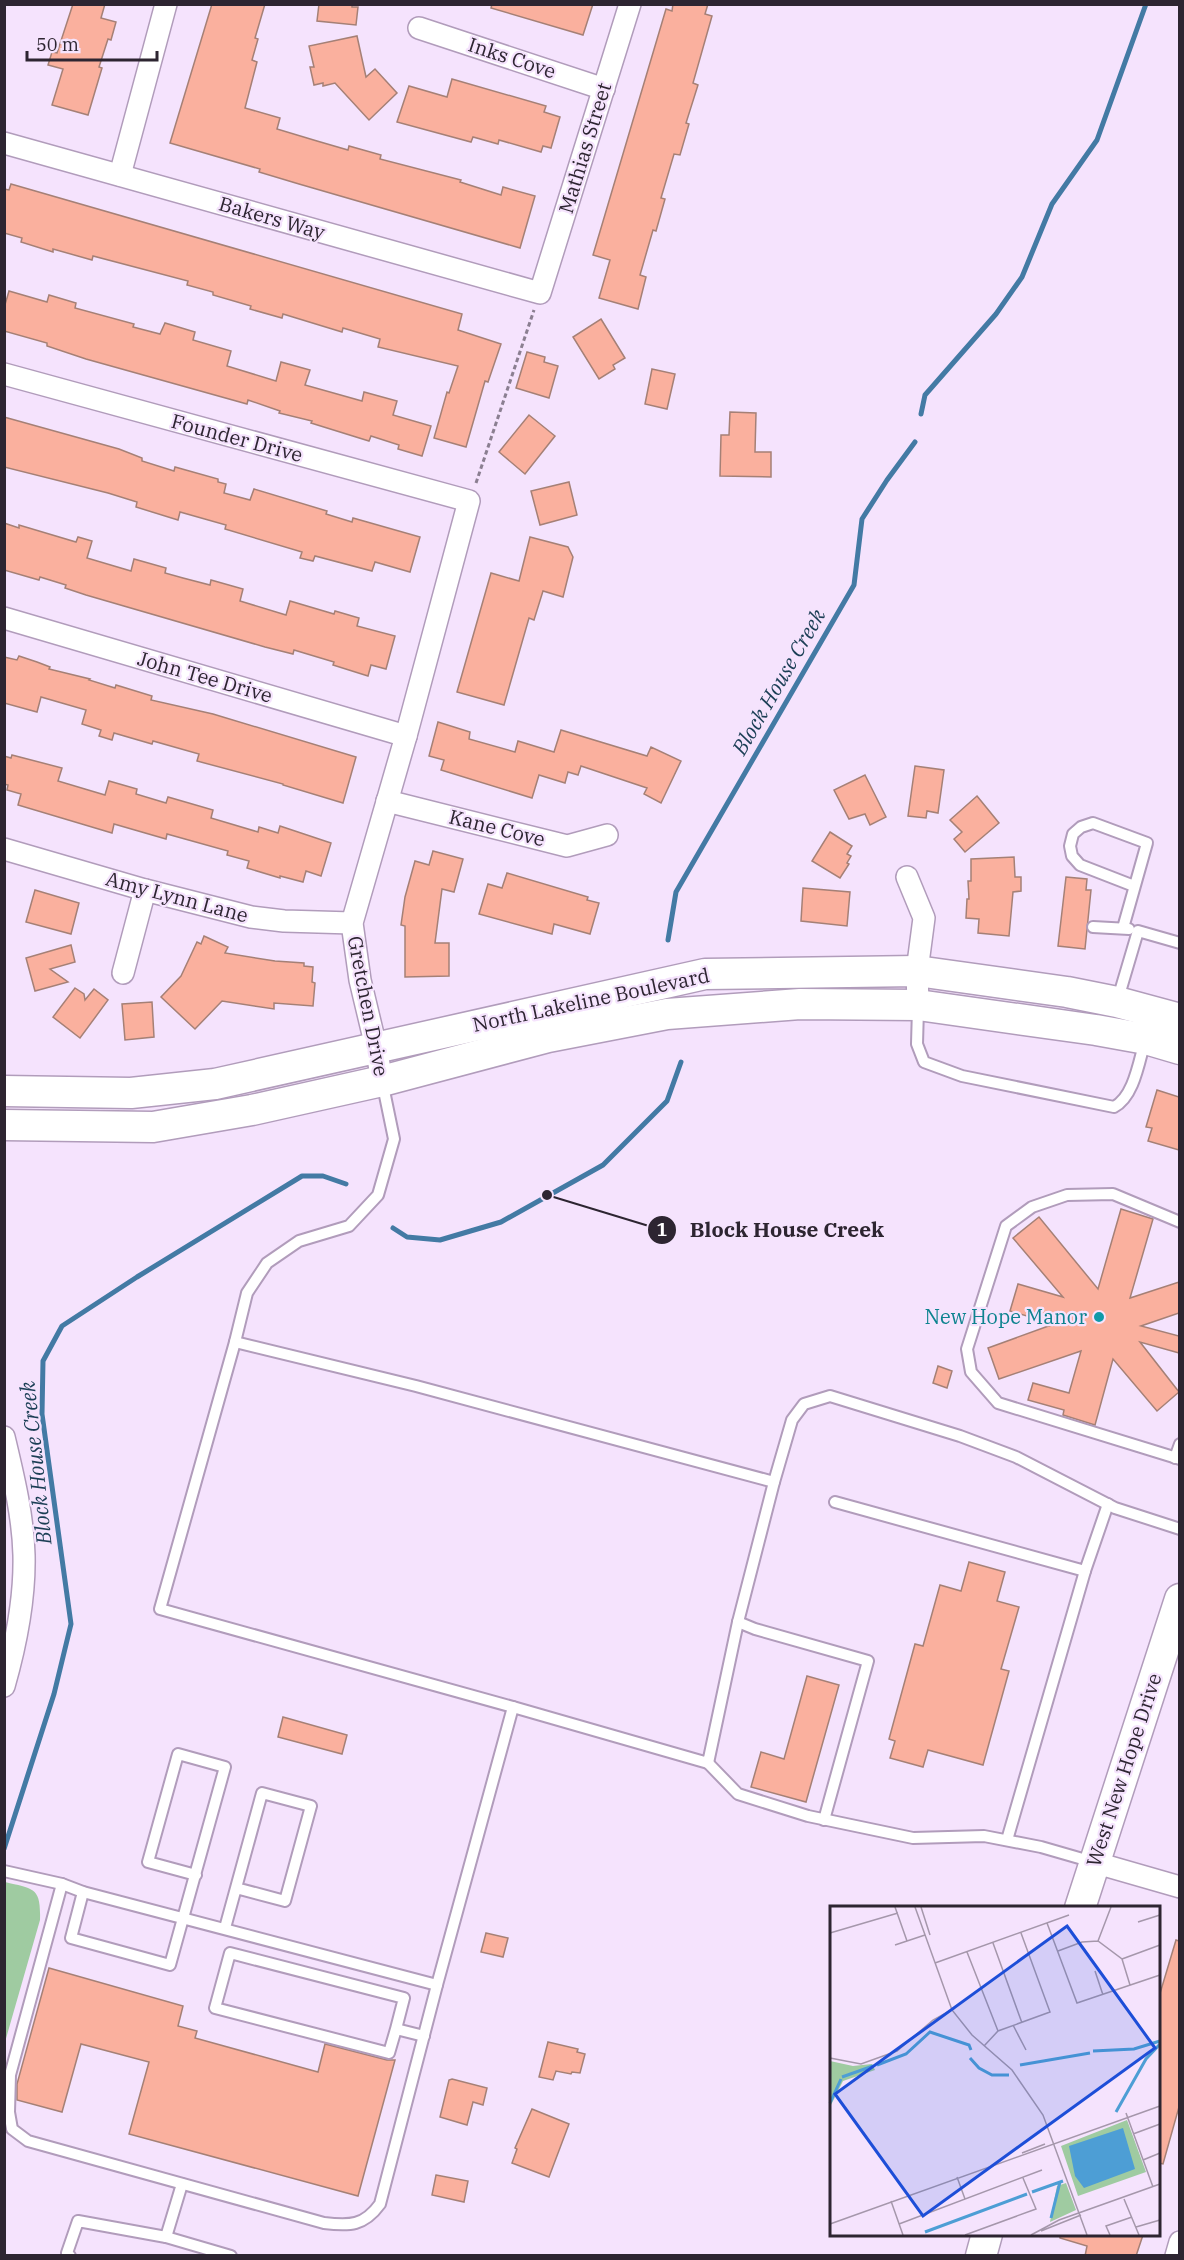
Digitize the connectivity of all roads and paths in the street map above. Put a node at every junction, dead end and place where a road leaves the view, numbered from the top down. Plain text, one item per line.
1 (166, 4) edge
2 (630, 4) edge
3 (420, 28) dead end
4 (604, 89) junction
5 (4, 143) edge
6 (120, 176) junction
7 (540, 292) junction
8 (4, 374) edge
9 (469, 501) junction
10 (4, 618) edge
11 (406, 736) junction
12 (387, 801) junction
13 (607, 835) dead end
14 (4, 849) edge
15 (907, 877) dead end
16 (1134, 886) junction
17 (145, 891) junction
18 (352, 923) junction
19 (1093, 927) dead end
20 (1122, 928) junction
21 (1138, 931) junction
22 (1179, 943) edge
23 (917, 972) junction
24 (123, 973) dead end
25 (1117, 1002) junction
26 (918, 1005) junction
27 (1179, 1019) edge
28 (1146, 1039) junction
29 (376, 1047) junction
30 (1179, 1049) edge
31 (382, 1081) junction
32 (5, 1093) edge
33 (4, 1125) edge
34 (1179, 1222) edge
35 (236, 1342) junction
36 (4, 1437) edge
37 (1179, 1444) edge
38 (1177, 1459) edge
39 (774, 1482) junction
40 (835, 1502) dead end
41 (1108, 1504) junction
42 (1179, 1529) edge
43 (1085, 1571) junction
44 (1179, 1599) edge
45 (738, 1622) junction
46 (7, 1665) edge
47 (4, 1686) edge
48 (513, 1707) junction
49 (708, 1763) junction
50 (824, 1820) junction
51 (1007, 1840) junction
52 (1093, 1862) junction
53 (4, 1871) edge
54 (196, 1875) junction
55 (62, 1884) junction
56 (1179, 1887) edge
57 (236, 1888) junction
58 (83, 1892) junction
59 (1081, 1906) edge
60 (183, 1917) junction
61 (225, 1928) junction
62 (437, 1985) junction
63 (396, 2029) junction
64 (424, 2036) junction
65 (182, 2184) junction
66 (987, 2236) edge
67 (166, 2237) junction
68 (1179, 2242) edge
69 (70, 2256) edge
70 (231, 2256) edge
71 (981, 2256) edge
72 (1176, 2256) edge

1 - 6 street
2 - 4 street, Mathias Street
3 - 4 street, Inks Cove
4 - 7 street, Mathias Street
5 - 6 street, Bakers Way
6 - 7 street, Bakers Way
7 - 9 path
8 - 9 street, Founder Drive
9 - 11 street, Gretchen Drive
10 - 11 street, John Tee Drive
11 - 12 street, Gretchen Drive
12 - 13 street, Kane Cove
12 - 18 street, Gretchen Drive
14 - 17 street, Amy Lynn Lane
15 - 23 street
16 - 16 lane
16 - 20 lane
17 - 18 street, Amy Lynn Lane
17 - 24 street
18 - 29 street, Gretchen Drive
19 - 20 lane
20 - 21 lane
21 - 22 lane
21 - 25 lane
23 - 25 main road, North Lakeline Boulevard
23 - 26 street
23 - 29 main road, North Lakeline Boulevard
25 - 27 main road, North Lakeline Boulevard
26 - 28 main road, North Lakeline Boulevard
26 - 28 lane
26 - 31 main road, North Lakeline Boulevard
28 - 30 main road, North Lakeline Boulevard
29 - 31 street, Gretchen Drive
29 - 32 main road, North Lakeline Boulevard
31 - 33 main road, North Lakeline Boulevard
31 - 35 lane, Gretchen Drive
34 - 38 lane
35 - 39 lane
35 - 48 lane, Gretchen Drive
36 - 46 street
37 - 38 lane
39 - 41 lane
39 - 45 lane
40 - 43 lane
41 - 42 lane
41 - 43 lane
43 - 51 lane
44 - 52 main road, West New Hope Drive
45 - 49 lane
45 - 50 lane
46 - 47 street
48 - 49 lane
48 - 62 lane
49 - 50 lane
50 - 51 lane
51 - 52 lane
52 - 56 street
52 - 59 main road, West New Hope Drive
53 - 55 lane
54 - 54 lane
54 - 60 lane
55 - 58 lane
55 - 65 lane
57 - 57 lane
57 - 61 lane
58 - 60 lane
58 - 60 lane
60 - 61 lane
61 - 62 lane
62 - 64 lane
63 - 63 lane
63 - 64 lane
64 - 65 lane
65 - 67 lane
66 - 71 main road
67 - 69 lane
67 - 70 lane
68 - 72 street

